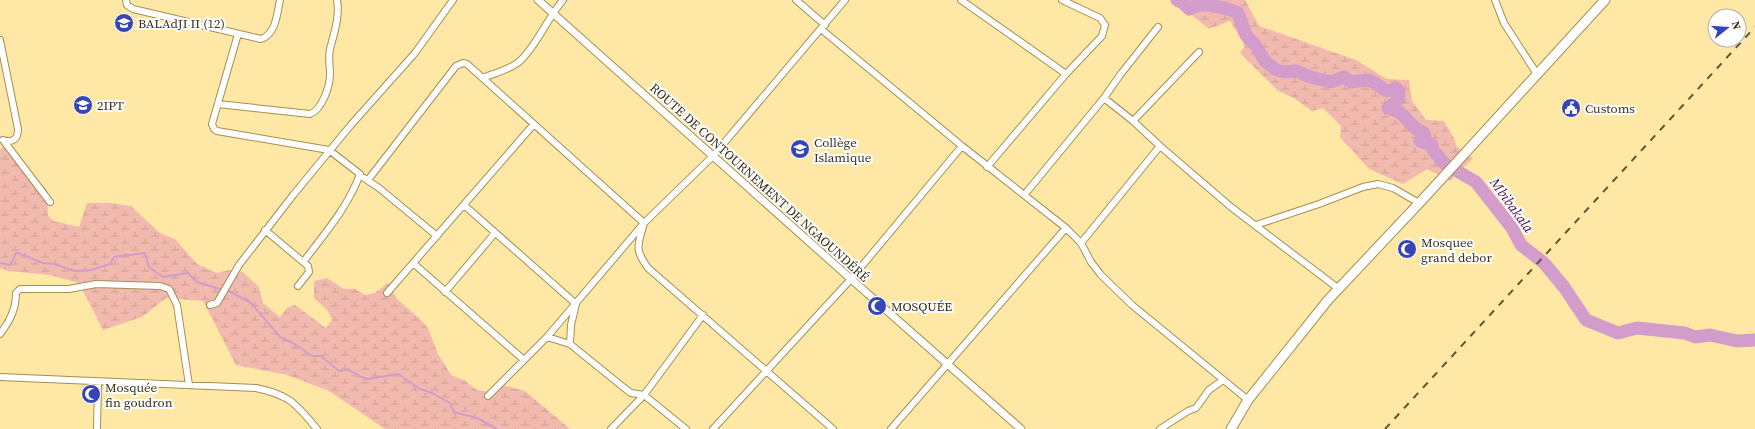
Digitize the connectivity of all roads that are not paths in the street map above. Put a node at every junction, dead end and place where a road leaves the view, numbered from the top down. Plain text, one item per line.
1 (126, 0) edge
2 (280, 0) edge
3 (337, 0) edge
4 (453, 0) edge
5 (538, 0) edge
6 (563, 0) edge
7 (796, 0) edge
8 (845, 0) edge
9 (961, 0) edge
10 (1062, 0) edge
11 (1495, 0) edge
12 (1604, 0) edge
13 (552, 13) junction
14 (823, 27) junction
15 (1158, 28) dead end
16 (238, 34) junction
17 (0, 40) edge
18 (1199, 52) dead end
19 (1066, 74) junction
20 (1537, 74) junction
21 (482, 78) junction
22 (1104, 98) junction
23 (218, 104) junction
24 (1133, 121) junction
25 (534, 124) junction
26 (2, 140) edge
27 (962, 146) junction
28 (1160, 146) junction
29 (329, 150) junction
30 (713, 156) junction
31 (988, 167) junction
32 (360, 174) junction
33 (368, 180) junction
34 (1025, 194) junction
35 (50, 202) dead end
36 (1419, 203) junction
37 (464, 205) junction
38 (644, 223) junction
39 (1256, 225) junction
40 (1066, 228) junction
41 (265, 230) junction
42 (495, 233) junction
43 (437, 236) junction
44 (1081, 243) junction
45 (304, 261) junction
46 (413, 263) junction
47 (851, 279) junction
48 (298, 286) dead end
49 (1339, 289) junction
50 (445, 292) junction
51 (387, 293) dead end
52 (576, 304) junction
53 (210, 305) dead end
54 (703, 315) junction
55 (0, 334) edge
56 (547, 337) junction
57 (570, 344) junction
58 (524, 360) junction
59 (948, 364) junction
60 (768, 371) junction
61 (0, 377) edge
62 (1223, 380) junction
63 (98, 382) junction
64 (188, 385) junction
65 (644, 394) junction
66 (488, 396) dead end
67 (1248, 400) junction
68 (97, 429) edge
69 (317, 429) edge
70 (612, 429) edge
71 (686, 429) edge
72 (714, 429) edge
73 (833, 429) edge
74 (891, 429) edge
75 (1021, 429) edge
76 (1160, 429) edge
77 (1231, 429) edge

1 - 16 street
2 - 16 street
3 - 23 street
4 - 29 street
5 - 13 street, ROUTE DE CONTOURNEMENT DE NGAOUNDÉRÉ
6 - 13 street
7 - 14 street
8 - 14 street
9 - 19 street
10 - 19 street
11 - 20 street
12 - 20 main road
13 - 21 street
13 - 30 street, ROUTE DE CONTOURNEMENT DE NGAOUNDÉRÉ
14 - 27 street
14 - 30 street
15 - 22 street
16 - 23 street
17 - 26 street
18 - 24 street
19 - 31 street
20 - 36 main road
21 - 25 street
21 - 33 street
22 - 24 street
22 - 34 street
23 - 29 street
24 - 28 street
25 - 37 street
25 - 38 street
26 - 35 street
27 - 31 street
27 - 47 street
28 - 39 street
28 - 44 street
29 - 32 street
29 - 41 street
30 - 38 street
30 - 47 street, ROUTE DE CONTOURNEMENT DE NGAOUNDÉRÉ
31 - 34 street
32 - 33 street
32 - 45 street
33 - 43 street
34 - 40 street
36 - 39 street
36 - 49 main road
37 - 42 street
37 - 43 street
38 - 52 street
38 - 54 street
39 - 49 street
40 - 44 street
40 - 59 street
41 - 45 street
41 - 53 street
42 - 50 street
42 - 52 street
43 - 46 street
44 - 62 street
45 - 48 street
46 - 50 street
46 - 51 street
47 - 59 street, ROUTE DE CONTOURNEMENT DE NGAOUNDÉRÉ
47 - 60 street
49 - 67 main road
50 - 58 street
52 - 56 street
52 - 57 street
54 - 60 street
54 - 65 street
55 - 64 street
56 - 57 street
56 - 58 street
57 - 65 street
58 - 66 street
59 - 74 street
59 - 75 street, ROUTE DE CONTOURNEMENT DE NGAOUNDÉRÉ
60 - 72 street
60 - 73 street
61 - 63 street
62 - 67 street
62 - 76 street
63 - 64 street
63 - 68 street
64 - 69 street
65 - 70 street
65 - 71 street
67 - 77 main road

